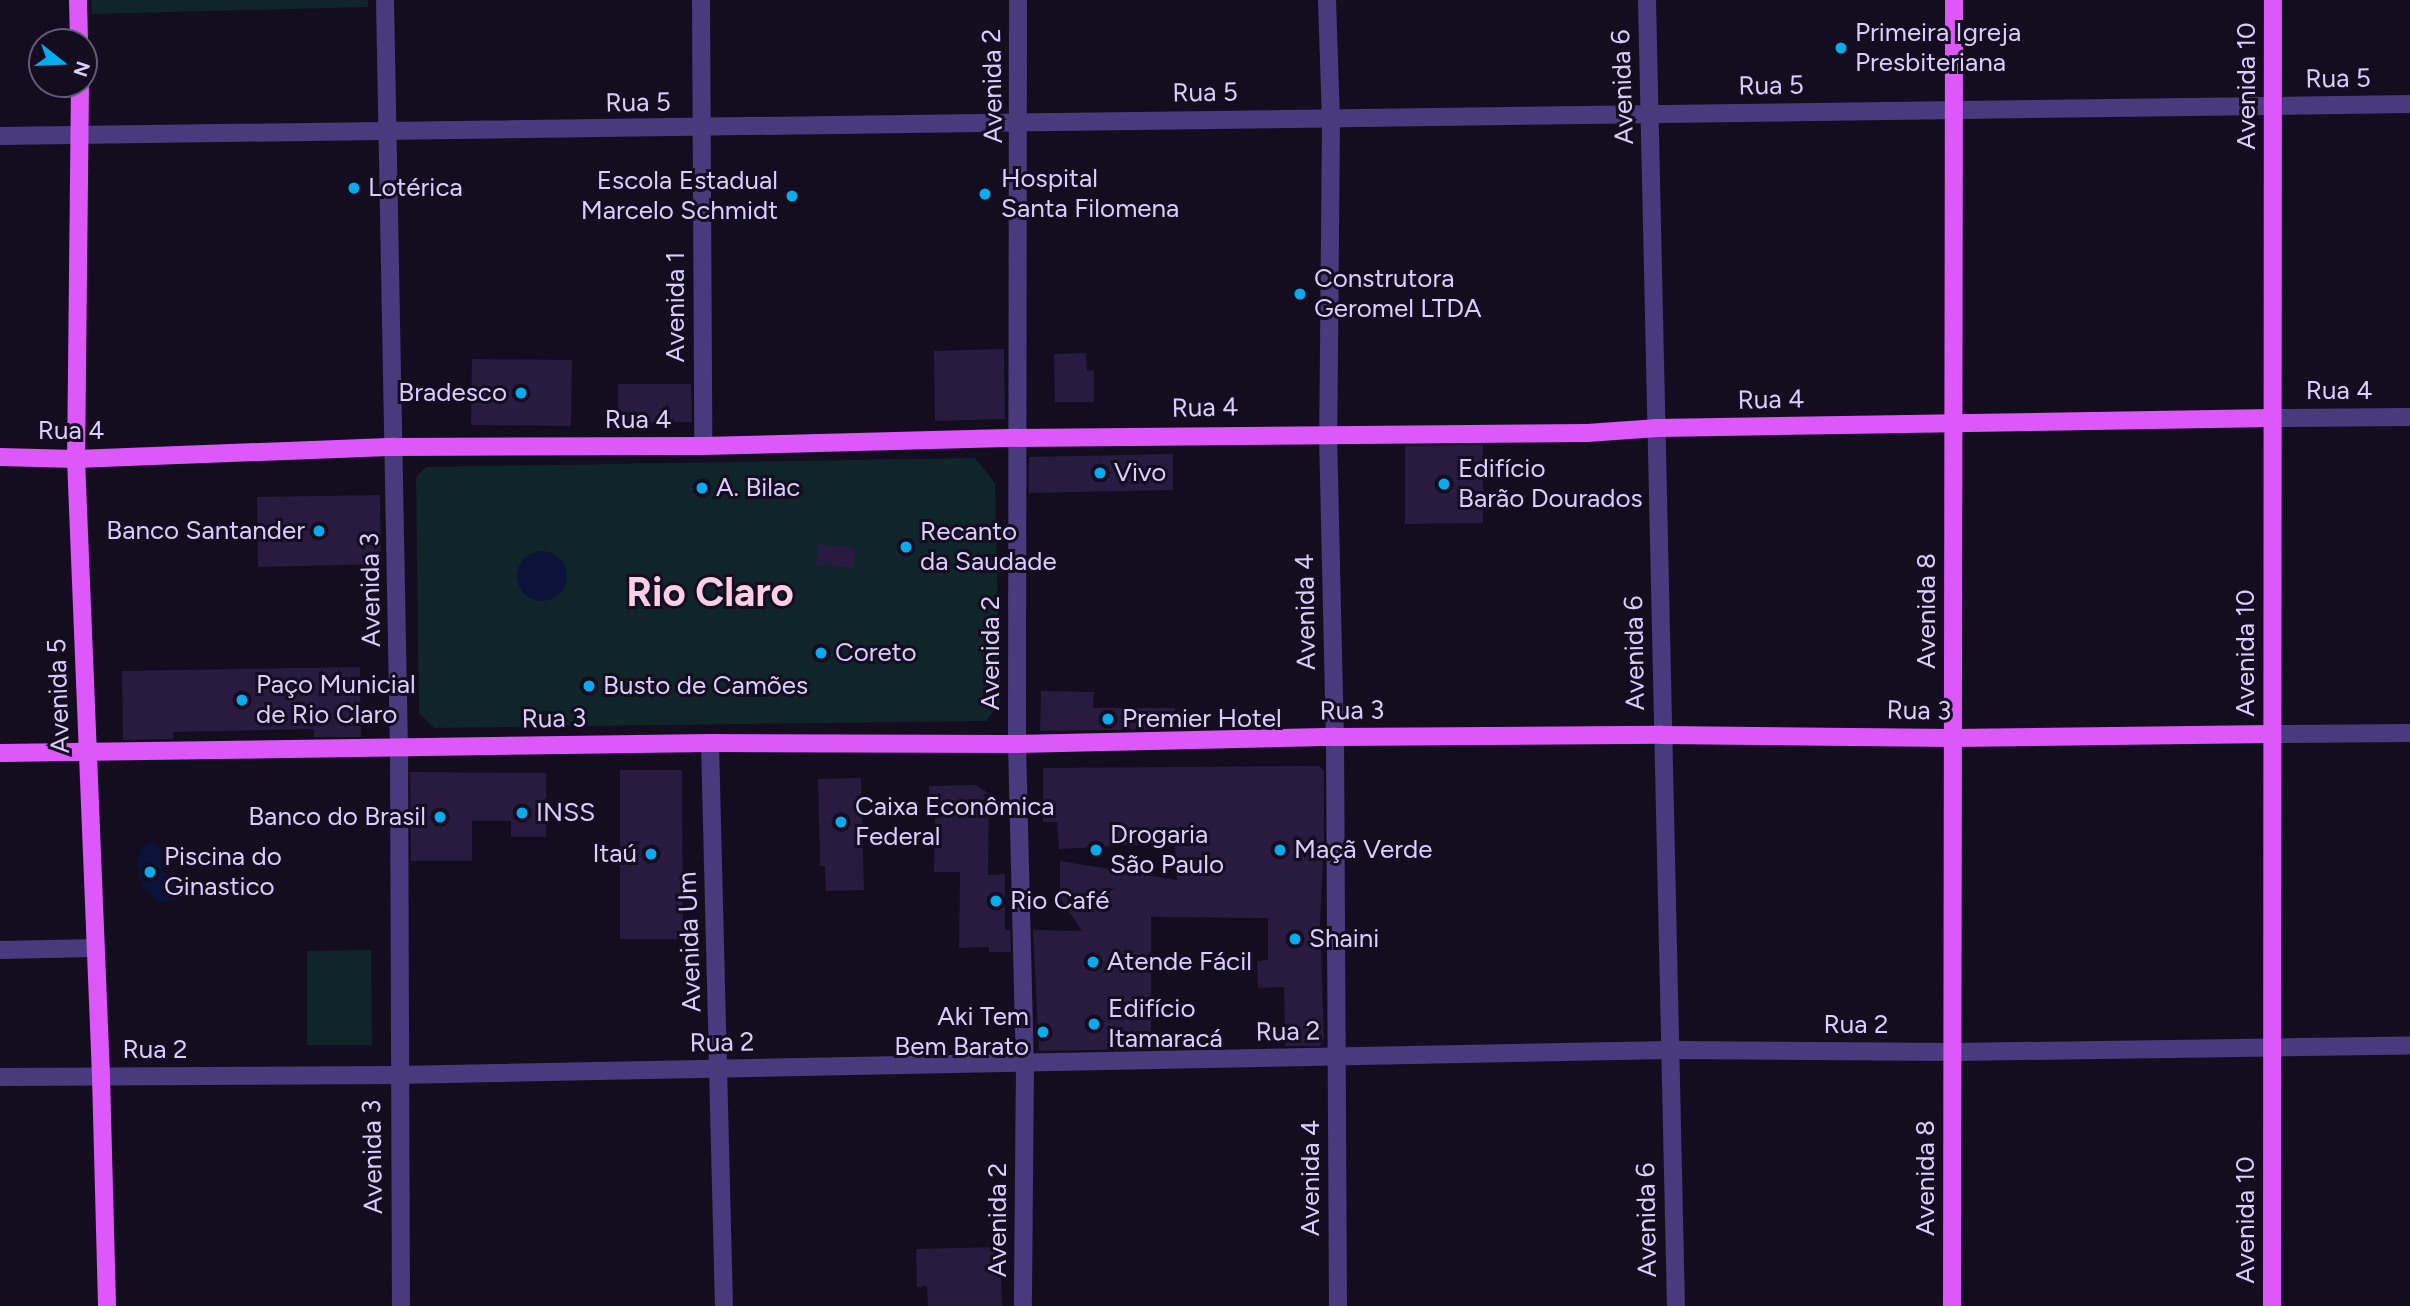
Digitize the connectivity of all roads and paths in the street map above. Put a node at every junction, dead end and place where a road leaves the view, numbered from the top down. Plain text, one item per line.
1 (78, 0) edge
2 (386, 0) edge
3 (701, 0) edge
4 (1018, 0) edge
5 (1327, 0) edge
6 (1647, 0) edge
7 (1954, 0) edge
8 (2273, 0) edge
9 (79, 28) edge
10 (80, 98) edge
11 (2410, 104) edge
12 (2273, 106) junction
13 (1954, 109) junction
14 (1650, 115) junction
15 (1331, 118) junction
16 (1020, 121) junction
17 (701, 128) junction
18 (389, 132) junction
19 (81, 134) junction
20 (0, 136) edge
21 (2410, 417) edge
22 (2272, 418) junction
23 (1953, 422) junction
24 (1658, 428) junction
25 (1328, 433) junction
26 (1017, 438) junction
27 (703, 446) junction
28 (395, 447) junction
29 (0, 457) edge
30 (76, 459) junction
31 (2410, 733) edge
32 (2272, 734) junction
33 (1662, 735) junction
34 (1335, 737) junction
35 (1953, 738) junction
36 (710, 743) junction
37 (1017, 744) junction
38 (399, 747) junction
39 (88, 752) junction
40 (0, 753) edge
41 (96, 948) junction
42 (0, 950) edge
43 (2410, 1045) edge
44 (1670, 1050) junction
45 (2272, 1050) junction
46 (1952, 1052) junction
47 (1337, 1057) junction
48 (1025, 1063) junction
49 (720, 1070) junction
50 (101, 1076) junction
51 (398, 1076) junction
52 (0, 1077) edge
53 (107, 1306) edge
54 (401, 1306) edge
55 (724, 1306) edge
56 (1023, 1306) edge
57 (1338, 1306) edge
58 (1676, 1306) edge
59 (1952, 1306) edge
60 (2272, 1306) edge

1 - 9 main road
2 - 18 street, Avenida 3
3 - 17 street, Avenida 1
4 - 16 street, Avenida 2
5 - 15 street, Avenida 4
6 - 14 street, Avenida 6
7 - 13 main road, Avenida 8
8 - 12 main road, Avenida 10
10 - 19 main road, Avenida 5
11 - 12 street, Rua 5
12 - 13 street, Rua 5
12 - 22 main road, Avenida 10
13 - 14 street, Rua 5
13 - 23 main road, Avenida 8
14 - 15 street, Rua 5
14 - 24 street, Avenida 6
15 - 16 street, Rua 5
15 - 25 street, Avenida 4
16 - 17 street, Rua 5
16 - 26 street, Avenida 2
17 - 18 street, Rua 5
17 - 27 street, Avenida 1
18 - 19 street, Rua 5
18 - 28 street, Avenida 3
19 - 20 street, Rua 5
19 - 30 main road, Avenida 5
21 - 22 street, Rua 4
22 - 23 main road, Rua 4
22 - 32 main road, Avenida 10
23 - 24 main road, Rua 4
23 - 35 main road, Avenida 8
24 - 25 main road, Rua 4
24 - 33 street, Avenida 6
25 - 26 main road, Rua 4
25 - 34 street, Avenida 4
26 - 27 main road, Rua 4
26 - 37 street, Avenida 2
27 - 28 main road, Rua 4
28 - 30 main road, Rua 4
28 - 38 street, Avenida 3
29 - 30 main road, Rua 4
30 - 39 main road, Avenida 5
31 - 32 street, Rua 3
32 - 35 main road, Rua 3
32 - 45 main road, Avenida 10
33 - 34 main road, Rua 3
33 - 35 main road, Rua 3
33 - 44 street, Avenida 6
34 - 37 main road, Rua 3
34 - 47 street, Avenida 4
35 - 46 main road, Avenida 8
36 - 37 main road, Rua 3
36 - 38 main road, Rua 3
36 - 49 street, Avenida Um
37 - 48 street, Avenida 2
38 - 39 main road, Rua 3
38 - 51 street, Avenida 3
39 - 40 main road, Rua 3
39 - 41 main road, Avenida 5
41 - 42 street
41 - 50 main road, Avenida 5
43 - 45 street, Rua 2
44 - 46 street, Rua 2
44 - 47 street, Rua 2
44 - 58 street, Avenida 6
45 - 46 street, Rua 2
45 - 60 main road, Avenida 10
46 - 59 main road, Avenida 8
47 - 48 street, Rua 2
47 - 57 street, Avenida 4
48 - 49 street, Rua 2
48 - 56 street, Avenida 2
49 - 51 street, Rua 2
49 - 55 street, Avenida Um
50 - 51 street, Rua 2
50 - 52 street, Rua 2
50 - 53 main road, Avenida 5
51 - 54 street, Avenida 3

